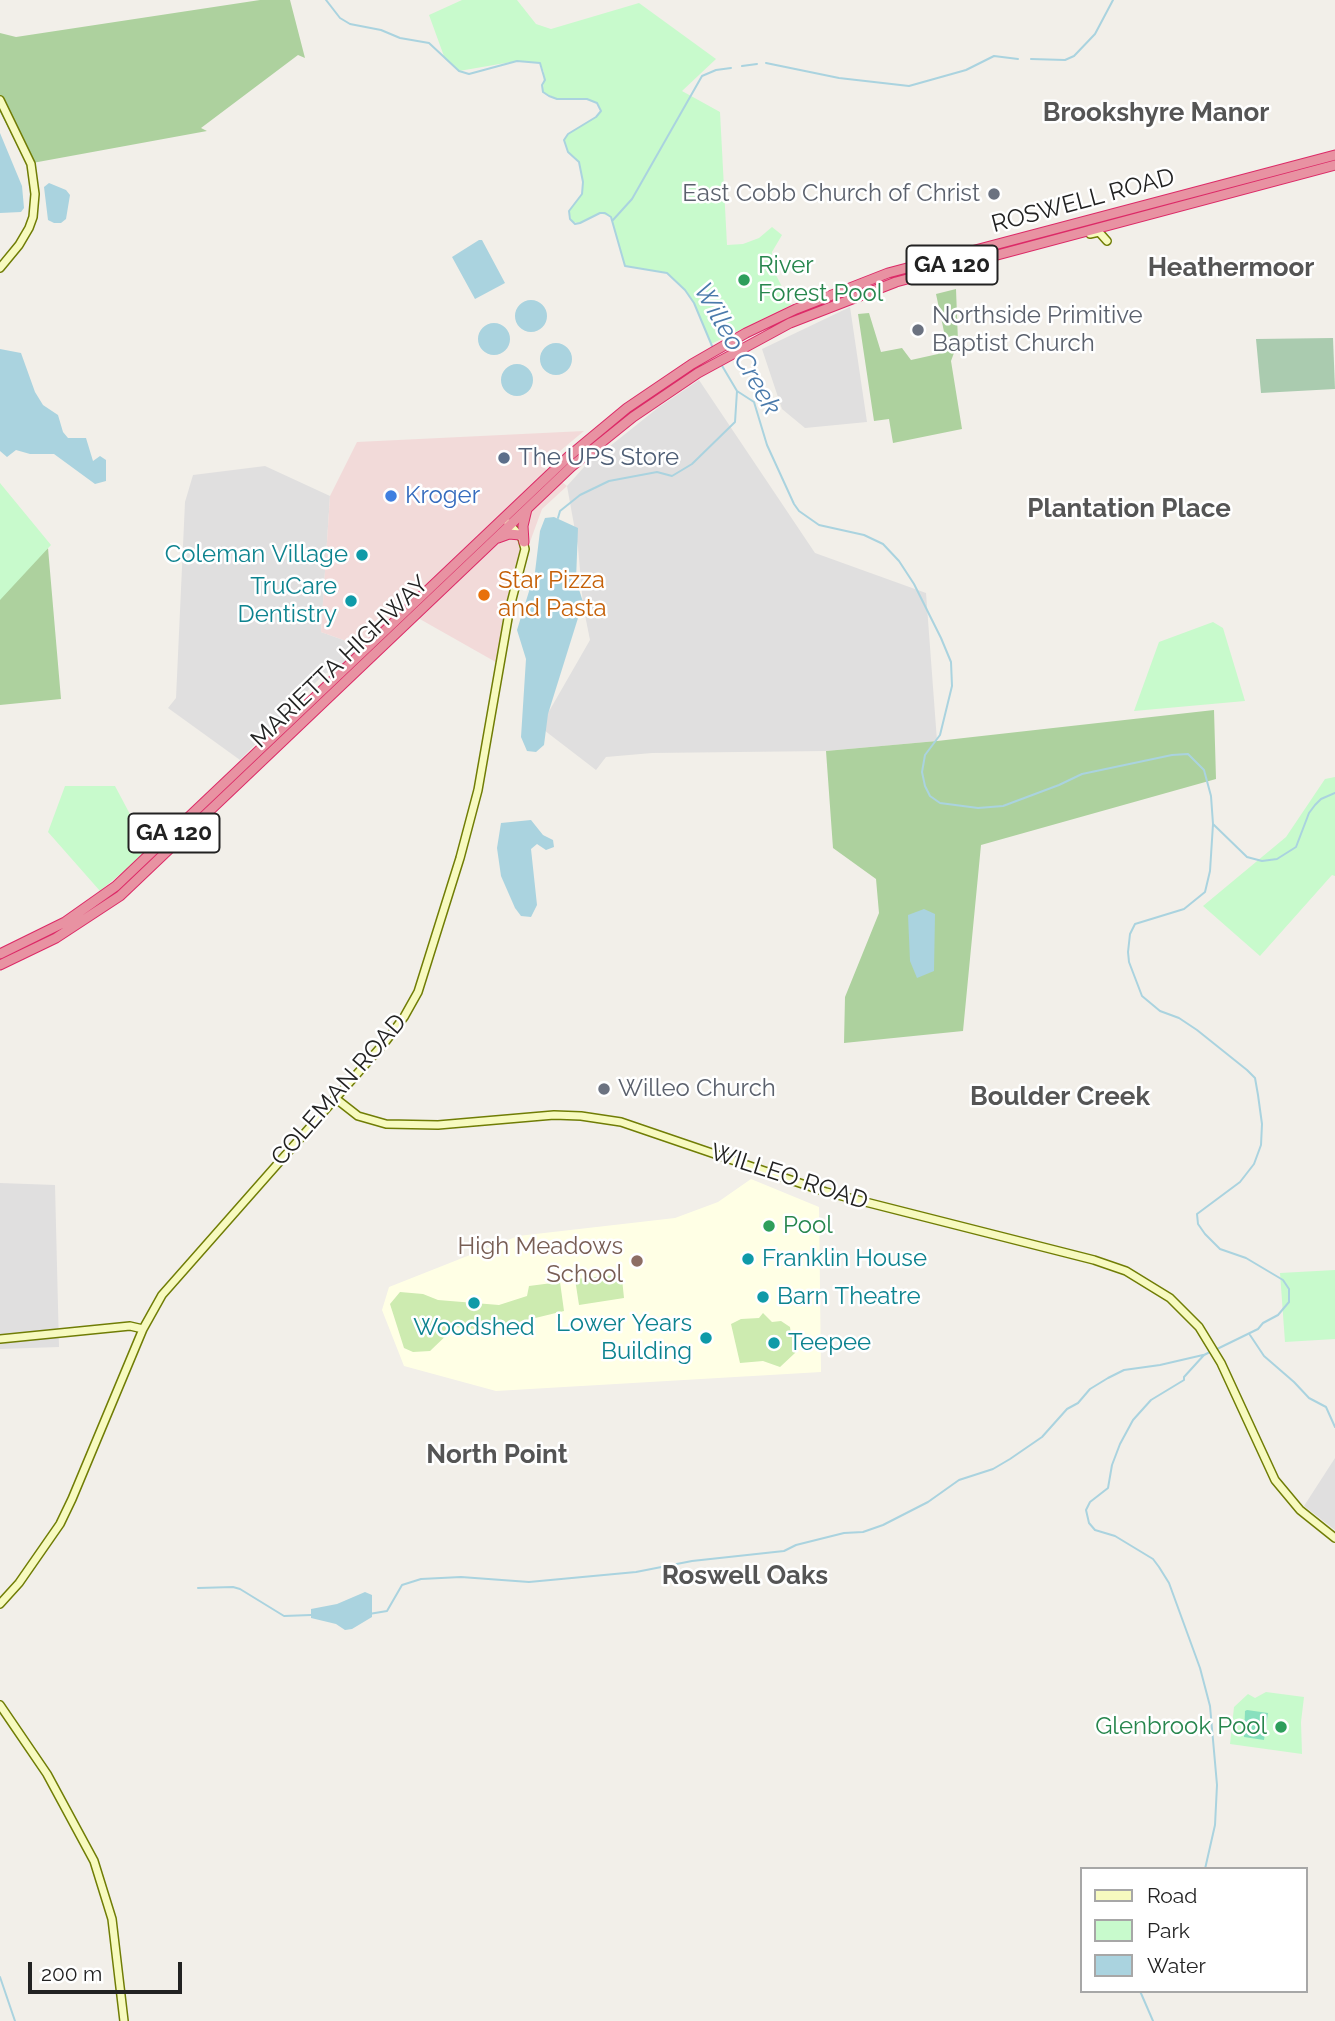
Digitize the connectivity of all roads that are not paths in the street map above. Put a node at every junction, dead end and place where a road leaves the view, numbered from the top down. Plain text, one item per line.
1 (0, 100) edge
2 (1335, 155) edge
3 (1335, 165) edge
4 (1062, 237) junction
5 (1107, 241) dead end
6 (0, 268) edge
7 (695, 369) junction
8 (527, 509) junction
9 (503, 517) junction
10 (510, 525) junction
11 (496, 538) junction
12 (522, 538) junction
13 (0, 954) edge
14 (0, 965) edge
15 (335, 1098) junction
16 (142, 1329) junction
17 (0, 1339) edge
18 (1335, 1538) edge
19 (0, 1604) edge
20 (0, 1705) edge
21 (124, 2021) edge

1 - 6 street
2 - 7 highway, ROSWELL ROAD / GA 120
3 - 4 highway, ROSWELL ROAD / GA 120
4 - 5 street
4 - 7 highway, ROSWELL ROAD / GA 120
7 - 8 highway, MARIETTA HIGHWAY / GA 120
7 - 9 highway, MARIETTA HIGHWAY / GA 120
8 - 10 highway, MARIETTA HIGHWAY / GA 120
8 - 12 highway
9 - 10 street
9 - 13 highway, MARIETTA HIGHWAY / GA 120
10 - 11 highway, MARIETTA HIGHWAY / GA 120
10 - 12 street
11 - 12 highway
11 - 14 highway, MARIETTA HIGHWAY / GA 120
12 - 15 street, COLEMAN ROAD
15 - 16 street, COLEMAN ROAD
15 - 18 street, WILLEO ROAD
16 - 17 street
16 - 19 street, COLEMAN ROAD
20 - 21 street

